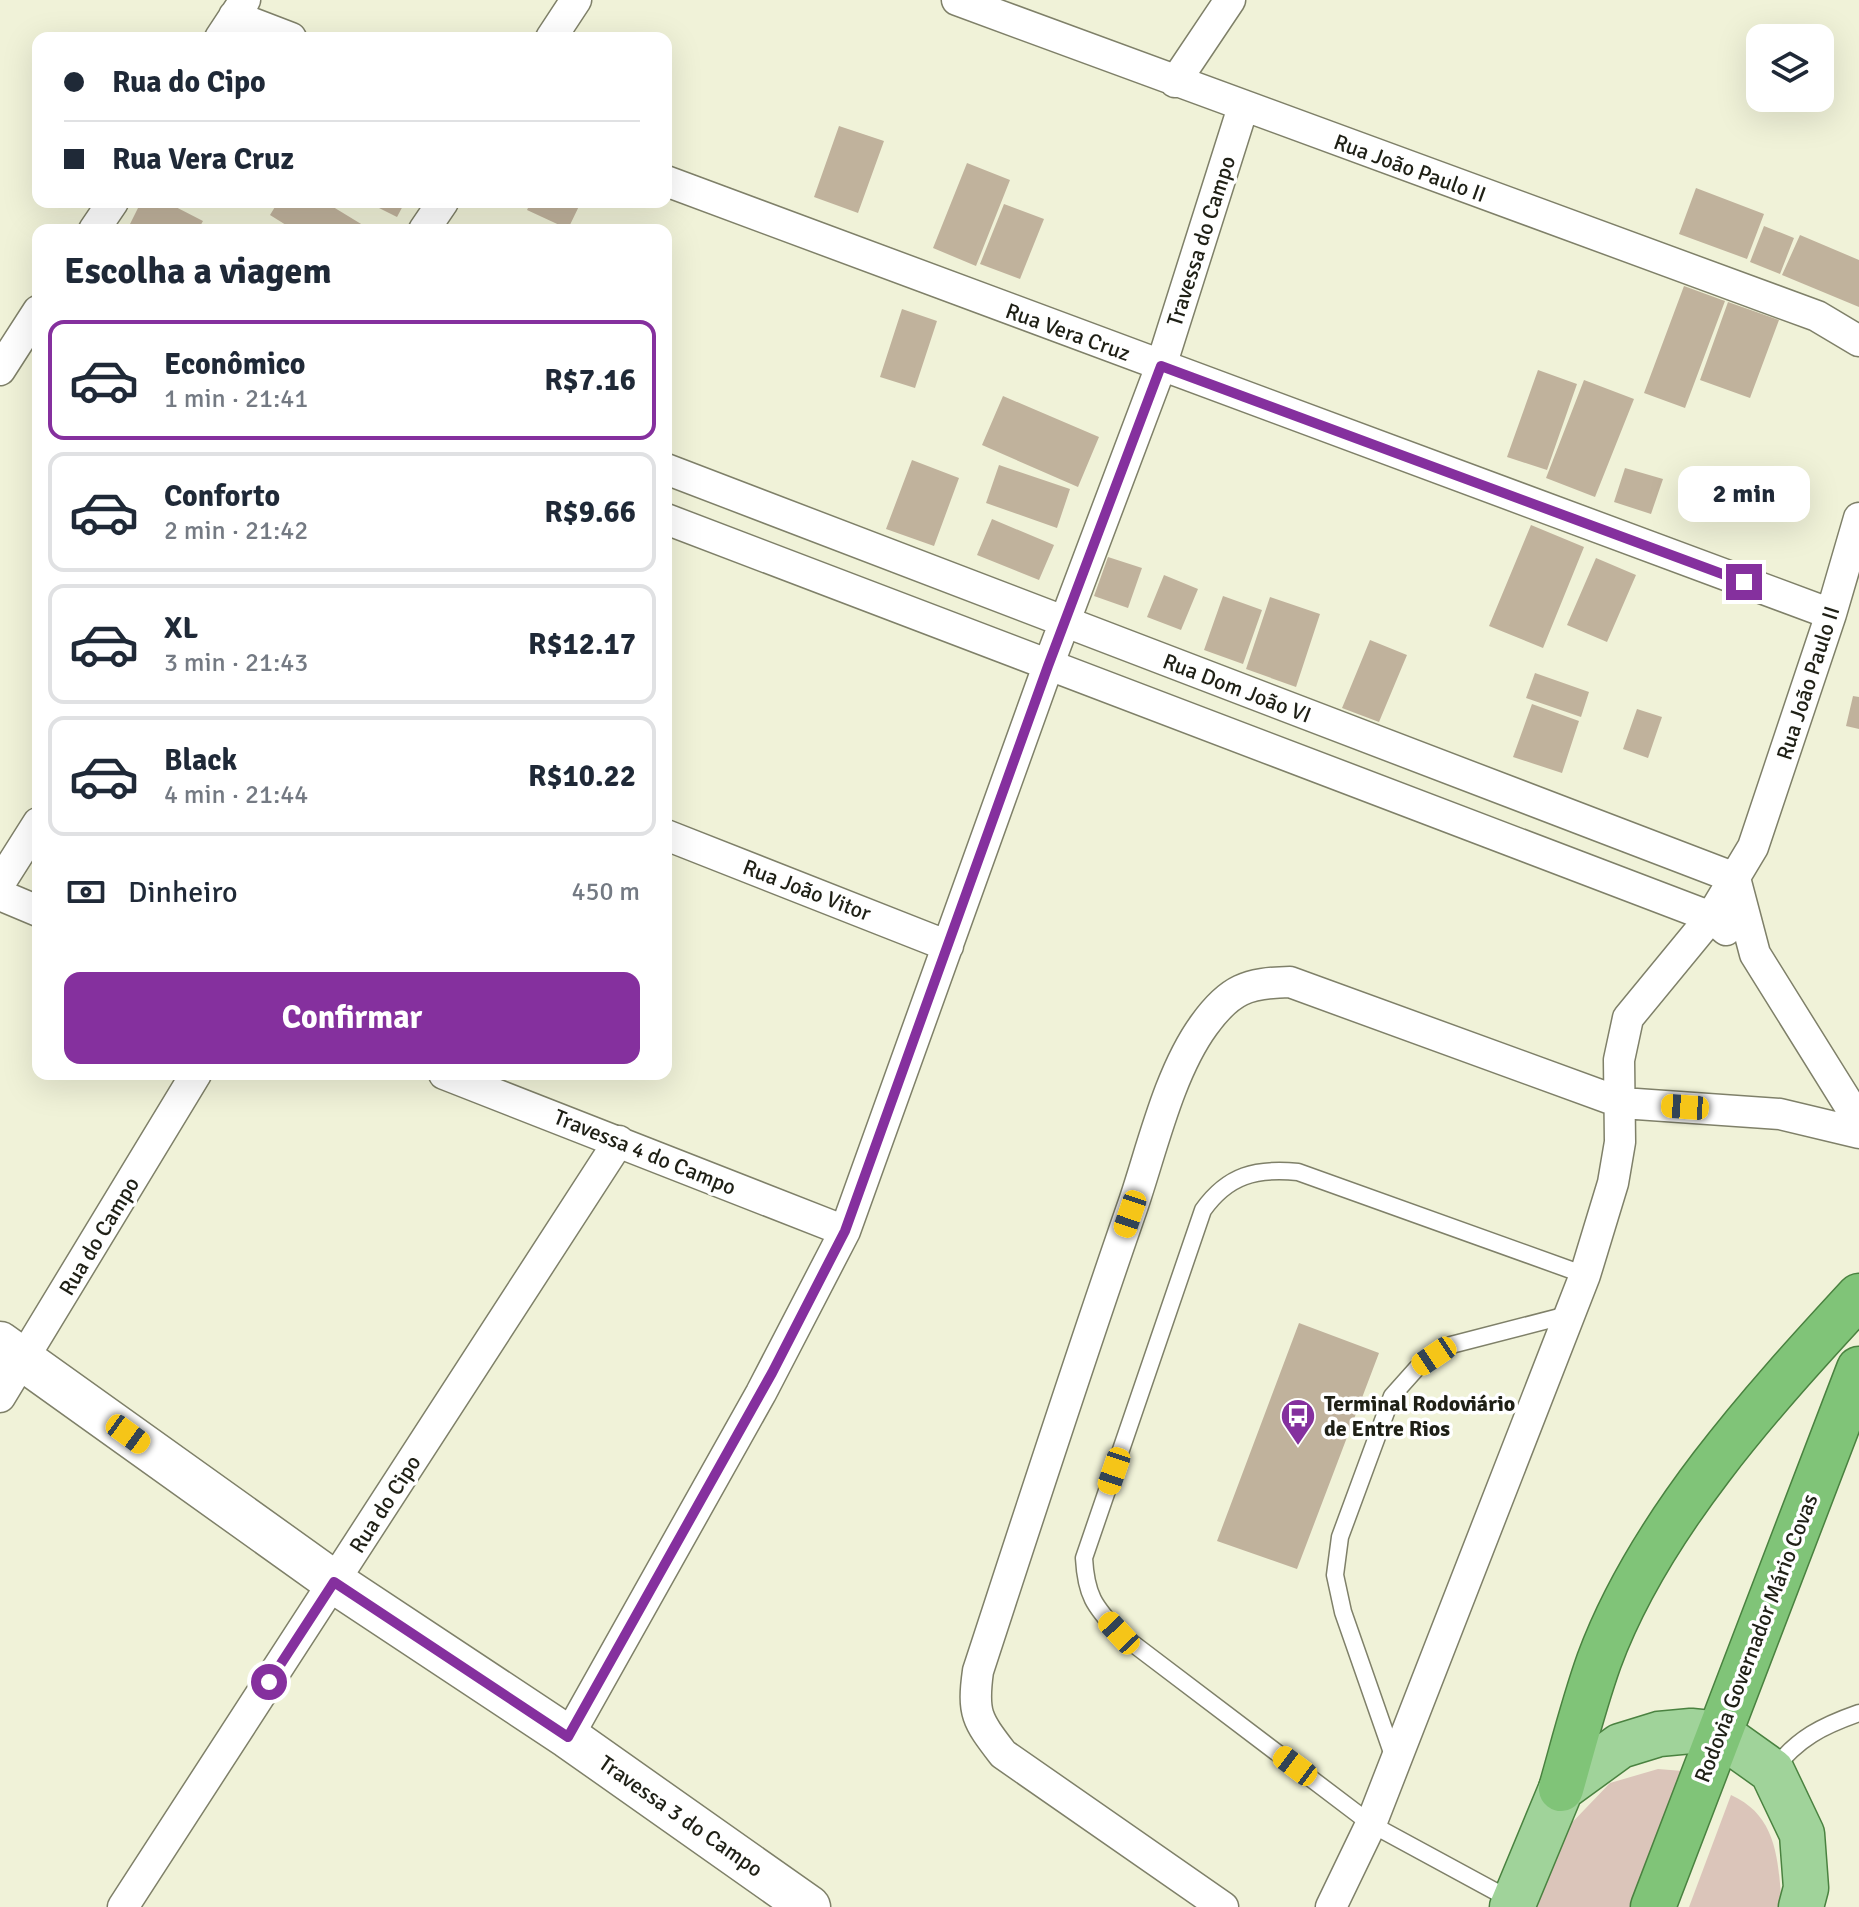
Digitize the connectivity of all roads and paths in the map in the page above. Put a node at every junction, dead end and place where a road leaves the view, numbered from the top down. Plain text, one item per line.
1 (576, 0) edge
2 (957, 0) edge
3 (1230, 0) edge
4 (233, 18) edge
5 (274, 32) edge
6 (555, 32) edge
7 (1175, 82) junction
8 (1243, 107) junction
9 (672, 183) edge
10 (32, 320) edge
11 (1859, 341) edge
12 (1161, 366) junction
13 (0, 370) edge
14 (672, 471) edge
15 (1859, 518) edge
16 (672, 521) edge
17 (1831, 614) junction
18 (1064, 622) junction
19 (1048, 666) junction
20 (32, 832) edge
21 (672, 837) edge
22 (1735, 878) junction
23 (0, 883) edge
24 (0, 895) edge
25 (32, 908) edge
26 (1711, 917) junction
27 (948, 946) junction
28 (1755, 954) junction
29 (192, 1080) edge
30 (460, 1080) edge
31 (1622, 1103) junction
32 (1859, 1121) edge
33 (1859, 1133) edge
34 (619, 1141) junction
35 (845, 1231) junction
36 (1585, 1275) junction
37 (1859, 1296) edge
38 (1571, 1314) junction
39 (12, 1352) edge
40 (1859, 1369) edge
41 (0, 1397) edge
42 (334, 1582) junction
43 (1859, 1713) edge
44 (1720, 1734) junction
45 (568, 1737) junction
46 (1395, 1761) junction
47 (1772, 1771) junction
48 (1561, 1789) junction
49 (1371, 1824) junction
50 (1514, 1904) edge
51 (123, 1907) edge
52 (809, 1907) edge
53 (1223, 1907) edge
54 (1331, 1907) edge
55 (1653, 1907) edge
56 (1801, 1907) edge

1 - 6 street
2 - 7 street, Rua João Paulo II
3 - 7 street
4 - 5 street
7 - 8 street, Rua João Paulo II
8 - 11 street, Rua João Paulo II
8 - 12 street, Travessa do Campo
9 - 12 street, Rua Vera Cruz
10 - 13 street
12 - 17 street, Rua Vera Cruz
12 - 18 street, Travessa do Campo
14 - 18 street, Rua Dom João VI
15 - 17 street, Rua João Paulo II
16 - 19 street, Rua Dom João VI
17 - 22 street, Rua João Paulo II
18 - 19 street, Travessa do Campo
18 - 22 street, Rua Dom João VI
19 - 26 street, Rua Dom João VI
19 - 27 street, Travessa do Campo
20 - 23 street
21 - 27 street, Rua João Vitor
22 - 26 street, Rua João Paulo II
22 - 28 street, Rua Dom João VI
24 - 25 street
26 - 28 street, Rua Dom João VI
26 - 31 street, Rua João Paulo II
27 - 35 street, Travessa do Campo
28 - 32 street, Rua Dom João VI
29 - 39 street, Rua do Campo
30 - 34 street, Travessa 4 do Campo
31 - 33 street
31 - 36 street, Rua João Paulo II
31 - 53 street
34 - 35 street, Travessa 4 do Campo
34 - 42 street, Rua do Cipo
35 - 45 street, Travessa do Campo
36 - 38 street, Rua João Paulo II
36 - 49 lane
37 - 48 highway
38 - 46 street, Rua João Paulo II
38 - 46 lane
39 - 41 street, Rua do Campo
39 - 42 main road, Travessa 3 do Campo
40 - 44 highway, Rodovia Governador Mário Covas
42 - 45 main road, Travessa 3 do Campo
42 - 51 street, Rua do Cipo
43 - 47 lane
44 - 47 main road
44 - 48 main road
44 - 55 highway, Rodovia Governador Mário Covas
45 - 52 main road, Travessa 3 do Campo
46 - 49 street, Rua João Paulo II
47 - 56 main road
48 - 50 main road
49 - 50 lane
49 - 54 street, Rua João Paulo II

